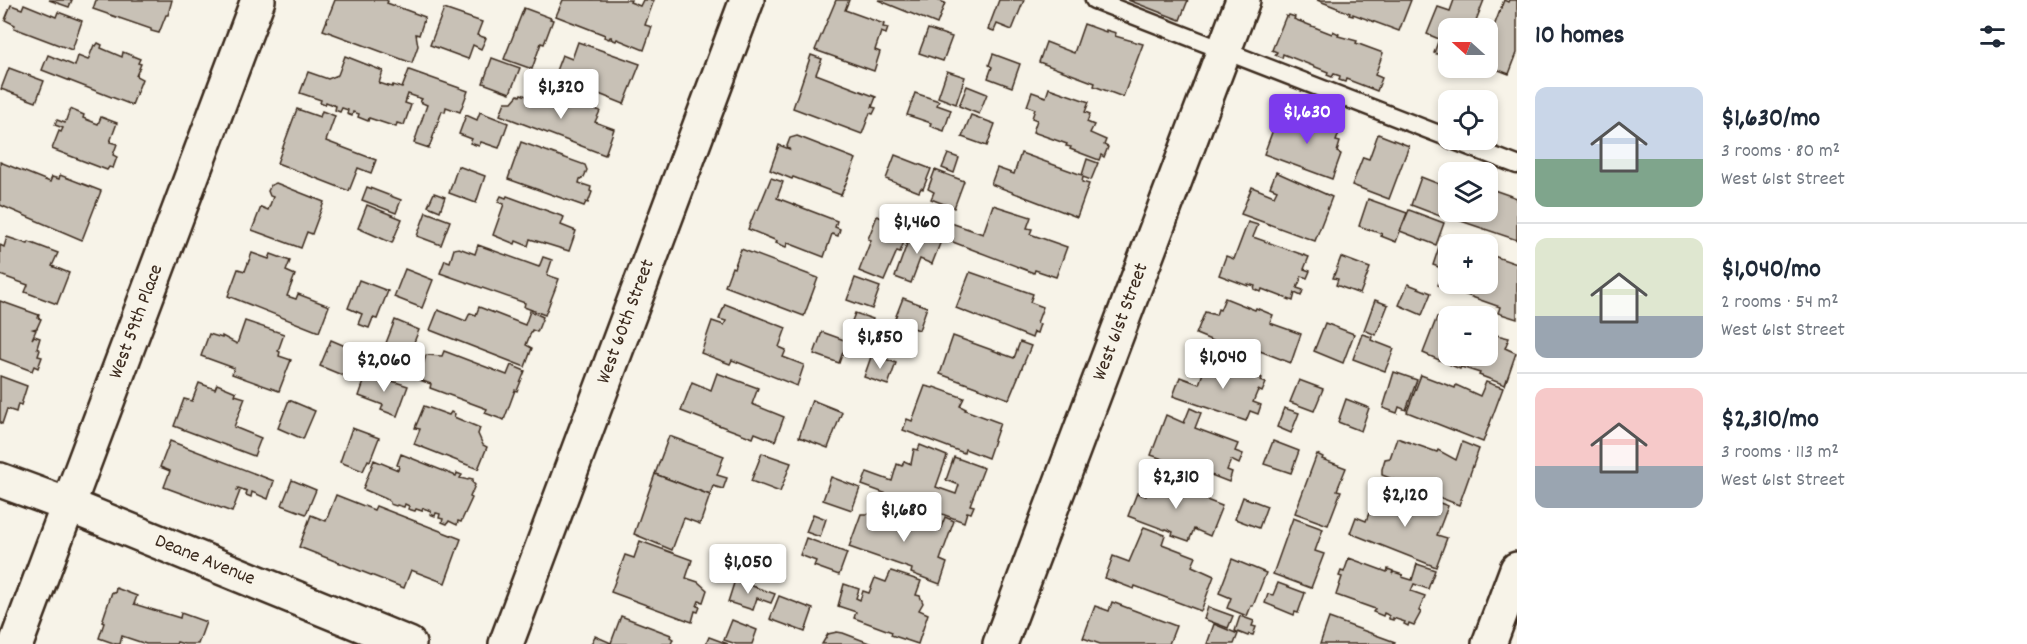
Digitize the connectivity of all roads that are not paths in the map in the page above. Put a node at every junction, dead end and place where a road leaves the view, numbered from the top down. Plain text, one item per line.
1 (258, 0) edge
2 (747, 0) edge
3 (1094, 0) edge
4 (1243, 0) edge
5 (1224, 49) junction
6 (1438, 134) edge
7 (1479, 150) edge
8 (1517, 165) edge
9 (0, 480) edge
10 (68, 505) junction
11 (1517, 568) edge
12 (16, 644) edge
13 (409, 644) edge
14 (506, 644) edge
15 (1000, 644) edge
16 (1489, 644) edge

1 - 10 street, West 59th Place
2 - 14 street, West 60th Street
3 - 5 lane
4 - 5 street, West 61st Street
5 - 6 lane
5 - 15 street, West 61st Street
7 - 8 lane
9 - 10 street, Deane Avenue
10 - 12 street, West 59th Place
10 - 13 street, Deane Avenue
11 - 16 street

